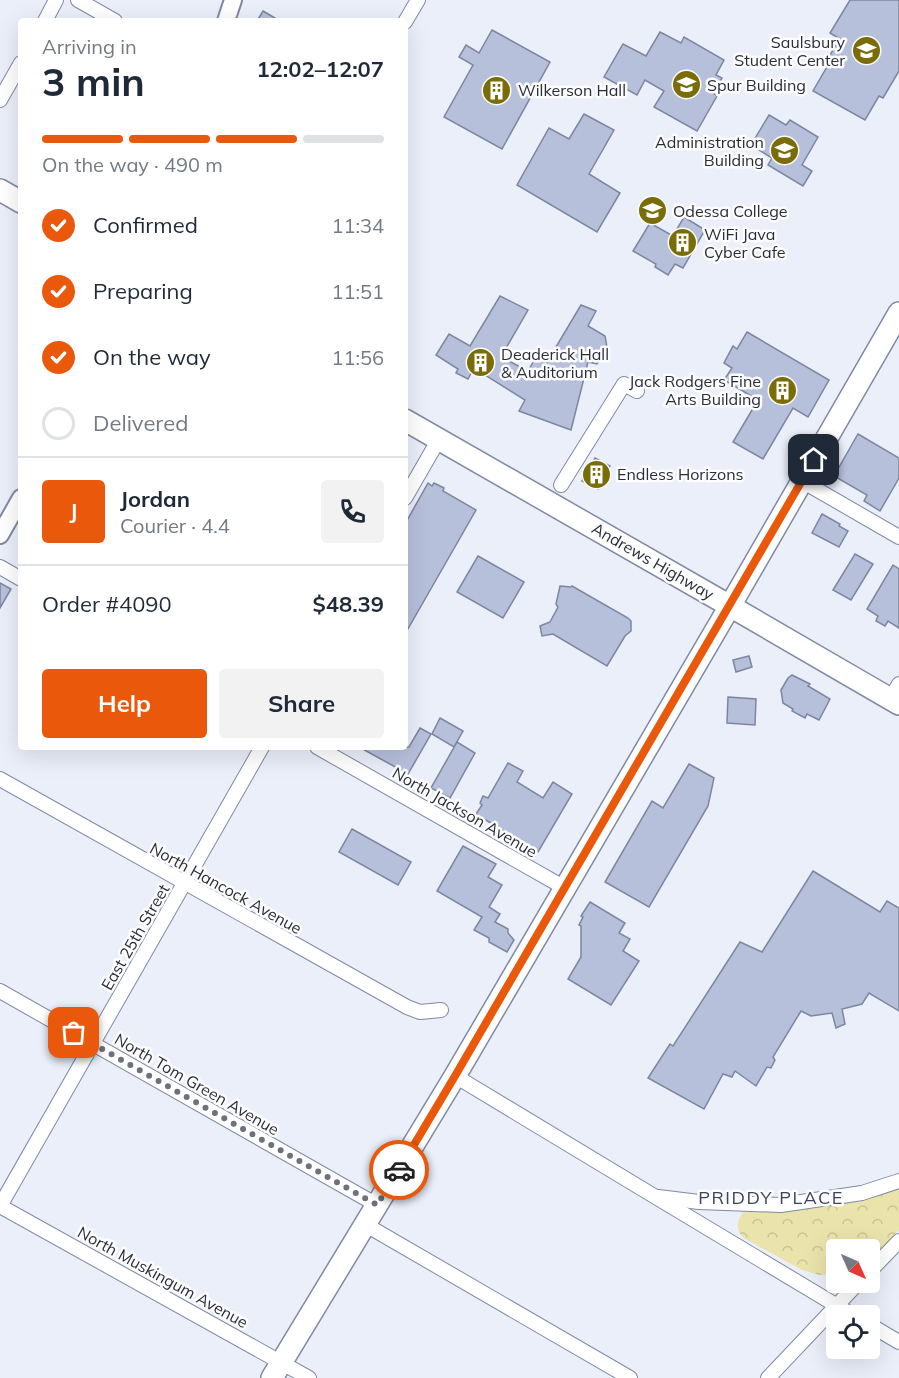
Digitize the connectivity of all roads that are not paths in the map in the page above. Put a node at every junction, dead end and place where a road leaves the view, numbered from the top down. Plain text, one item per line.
1 (56, 0) edge
2 (78, 0) edge
3 (232, 0) edge
4 (418, 0) edge
5 (47, 18) edge
6 (110, 18) edge
7 (227, 18) edge
8 (407, 18) edge
9 (18, 68) edge
10 (0, 100) edge
11 (0, 190) edge
12 (18, 200) edge
13 (899, 313) edge
14 (637, 391) dead end
15 (408, 422) edge
16 (439, 439) junction
17 (802, 481) junction
18 (561, 485) dead end
19 (408, 493) edge
20 (18, 503) edge
21 (0, 535) edge
22 (899, 537) edge
23 (0, 567) edge
24 (18, 577) edge
25 (730, 606) junction
26 (896, 696) edge
27 (260, 750) edge
28 (322, 750) edge
29 (0, 779) edge
30 (184, 883) junction
31 (565, 888) junction
32 (0, 991) edge
33 (441, 1010) dead end
34 (92, 1044) junction
35 (455, 1076) junction
36 (899, 1181) edge
37 (654, 1196) junction
38 (377, 1205) junction
39 (0, 1206) edge
40 (366, 1226) junction
41 (899, 1241) edge
42 (880, 1261) edge
43 (849, 1293) edge
44 (835, 1305) edge
45 (838, 1305) edge
46 (826, 1317) edge
47 (880, 1331) edge
48 (899, 1342) edge
49 (277, 1370) edge
50 (309, 1378) edge
51 (630, 1378) edge
52 (768, 1378) edge

1 - 5 street
2 - 6 street
3 - 7 street
4 - 8 street
9 - 10 street
11 - 12 main road
13 - 17 main road
14 - 18 street
15 - 16 main road, Andrews Highway
16 - 19 street
16 - 25 main road, Andrews Highway
17 - 22 street
17 - 25 main road
20 - 21 street
23 - 24 street
25 - 26 main road, Andrews Highway
25 - 31 main road
27 - 30 street, East 25th Street
28 - 31 street, North Jackson Avenue
29 - 30 street, North Hancock Avenue
30 - 33 street, North Hancock Avenue
30 - 34 street, East 25th Street
31 - 35 main road
32 - 34 street, North Tom Green Avenue
34 - 38 street, North Tom Green Avenue
34 - 39 street, East 25th Street
35 - 37 street
35 - 38 main road
36 - 37 street
37 - 44 street
38 - 40 main road
39 - 49 street, North Muskingum Avenue
40 - 49 main road
40 - 51 street
41 - 42 street
43 - 45 street
46 - 52 street
47 - 48 street
49 - 50 street, North Muskingum Avenue

